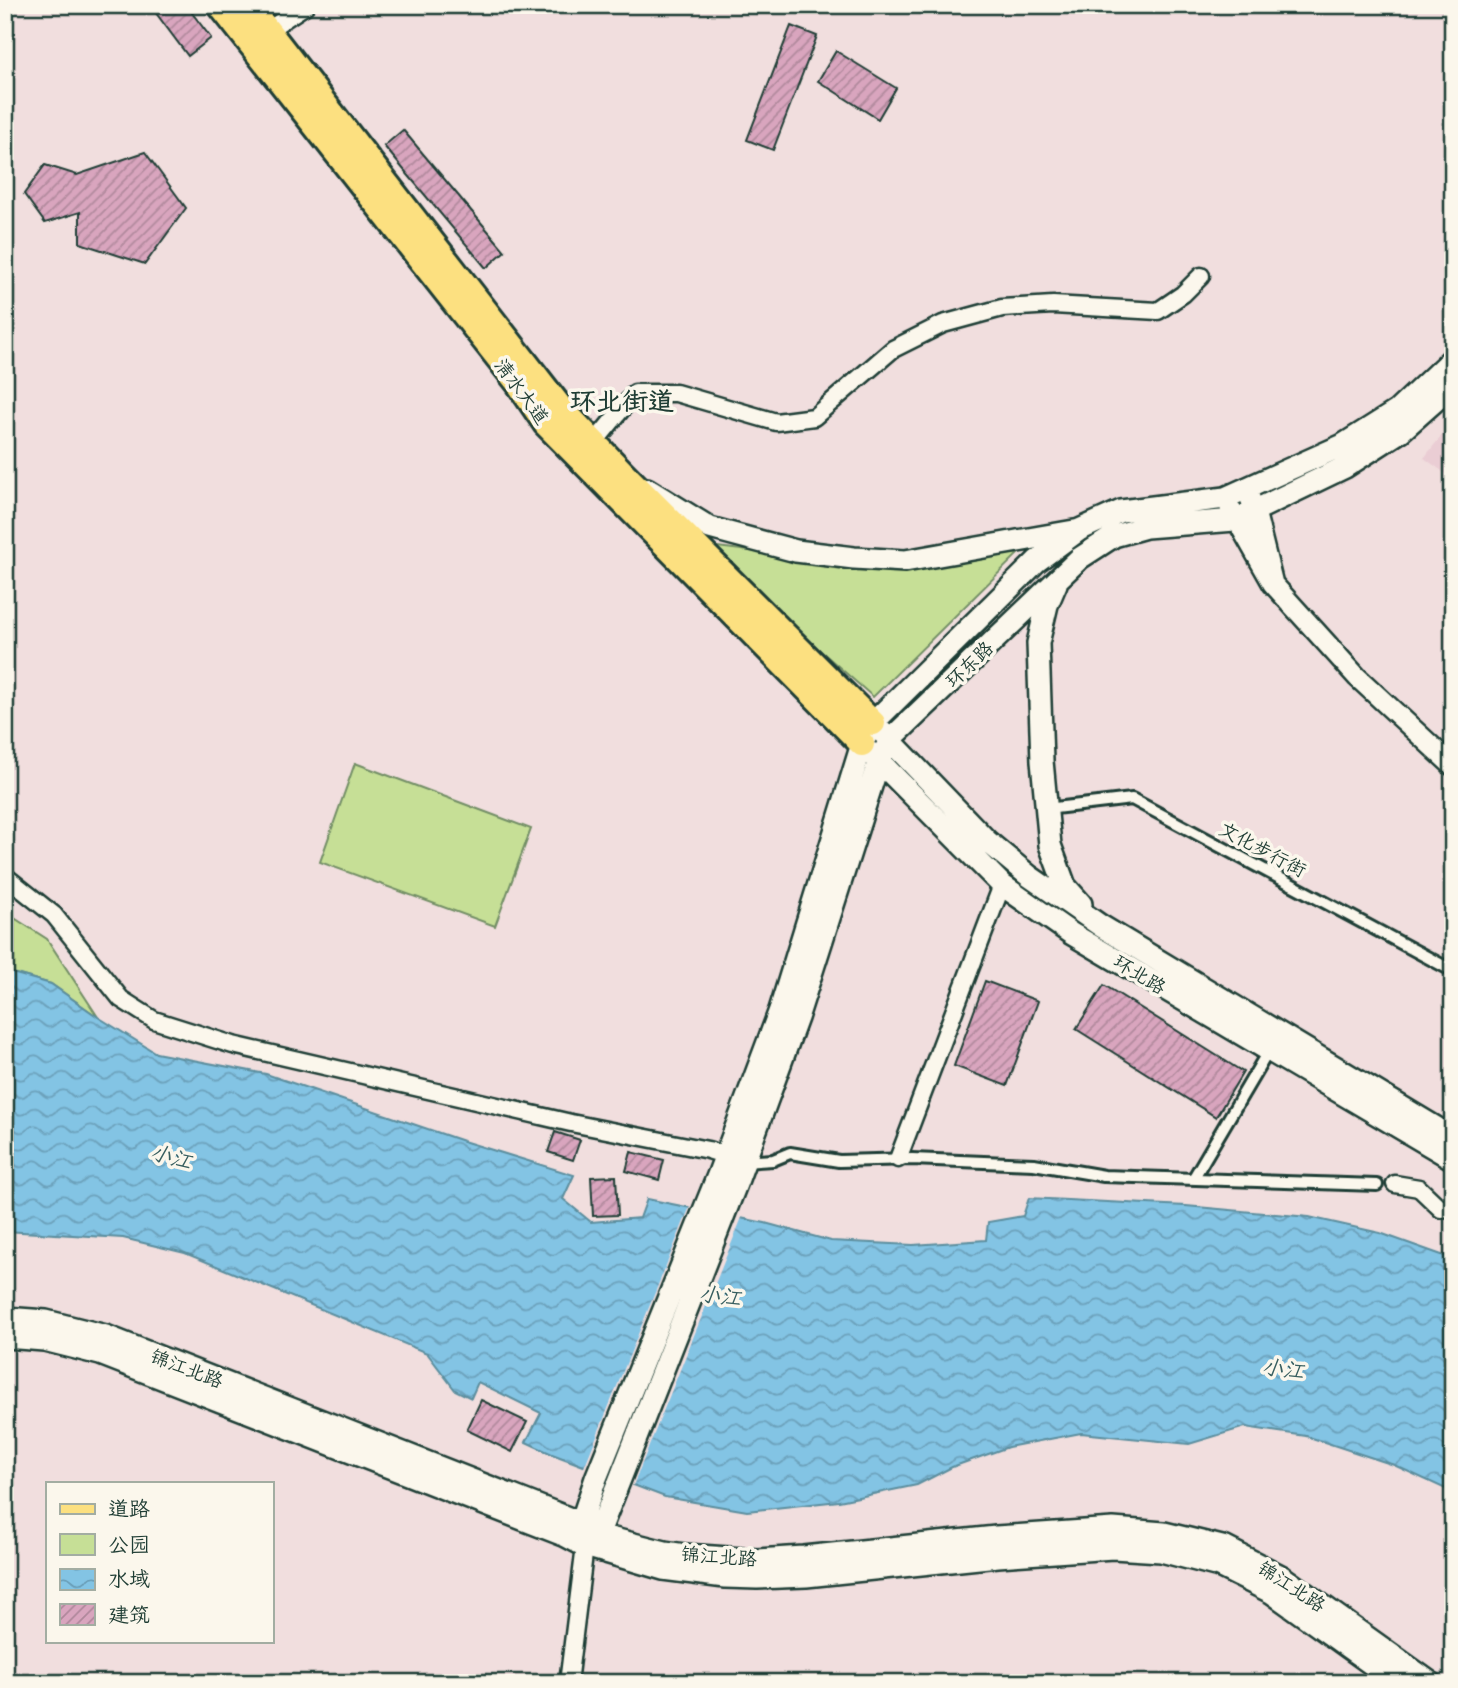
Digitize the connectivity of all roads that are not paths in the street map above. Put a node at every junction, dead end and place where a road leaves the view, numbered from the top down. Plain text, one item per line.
1 (220, 5) edge
2 (248, 5) edge
3 (306, 5) edge
4 (268, 30) junction
5 (1201, 276) dead end
6 (1453, 358) edge
7 (1453, 385) edge
8 (594, 443) junction
9 (624, 474) junction
10 (1246, 488) junction
11 (1225, 498) junction
12 (1255, 511) junction
13 (1235, 520) junction
14 (1079, 530) junction
15 (1057, 580) junction
16 (1273, 584) junction
17 (875, 736) junction
18 (879, 761) junction
19 (1453, 766) edge
20 (1046, 809) junction
21 (5, 876) edge
22 (1002, 885) junction
23 (1101, 926) junction
24 (1453, 971) edge
25 (1269, 1050) junction
26 (1453, 1138) edge
27 (898, 1159) junction
28 (1453, 1159) edge
29 (732, 1167) junction
30 (1193, 1179) junction
31 (1395, 1184) dead end
32 (1377, 1185) dead end
33 (1453, 1207) edge
34 (5, 1318) edge
35 (5, 1337) edge
36 (588, 1535) junction
37 (568, 1683) edge
38 (1398, 1683) edge
39 (1431, 1683) edge

1 - 17 main road, 清水大道
2 - 4 main road, 清水大道
3 - 4 street
4 - 8 main road, 清水大道
5 - 8 street
6 - 10 main road, 环东路
7 - 12 main road, 环东路
8 - 9 main road, 清水大道
9 - 14 main road
9 - 17 main road, 清水大道
10 - 11 main road, 环东路
10 - 12 street
11 - 13 street
11 - 14 main road, 环东路
12 - 13 main road, 环东路
12 - 16 street
13 - 15 main road, 环东路
13 - 16 street
14 - 17 main road, 环东路
15 - 17 main road, 环东路
15 - 20 main road
16 - 19 street
17 - 18 main road, 环北路
17 - 23 main road, 环北路
17 - 29 main road
18 - 22 main road, 环北路
18 - 29 main road
20 - 23 main road
20 - 24 street, 文化步行街
21 - 29 street
22 - 25 main road, 环北路
22 - 27 street
23 - 26 main road, 环北路
25 - 28 main road, 环北路
25 - 30 street
27 - 29 street
27 - 30 street
29 - 36 main road
30 - 32 street
31 - 33 street
34 - 36 main road, 锦江北路
35 - 36 main road, 锦江北路
36 - 37 street
36 - 38 main road, 锦江北路
36 - 39 main road, 锦江北路

